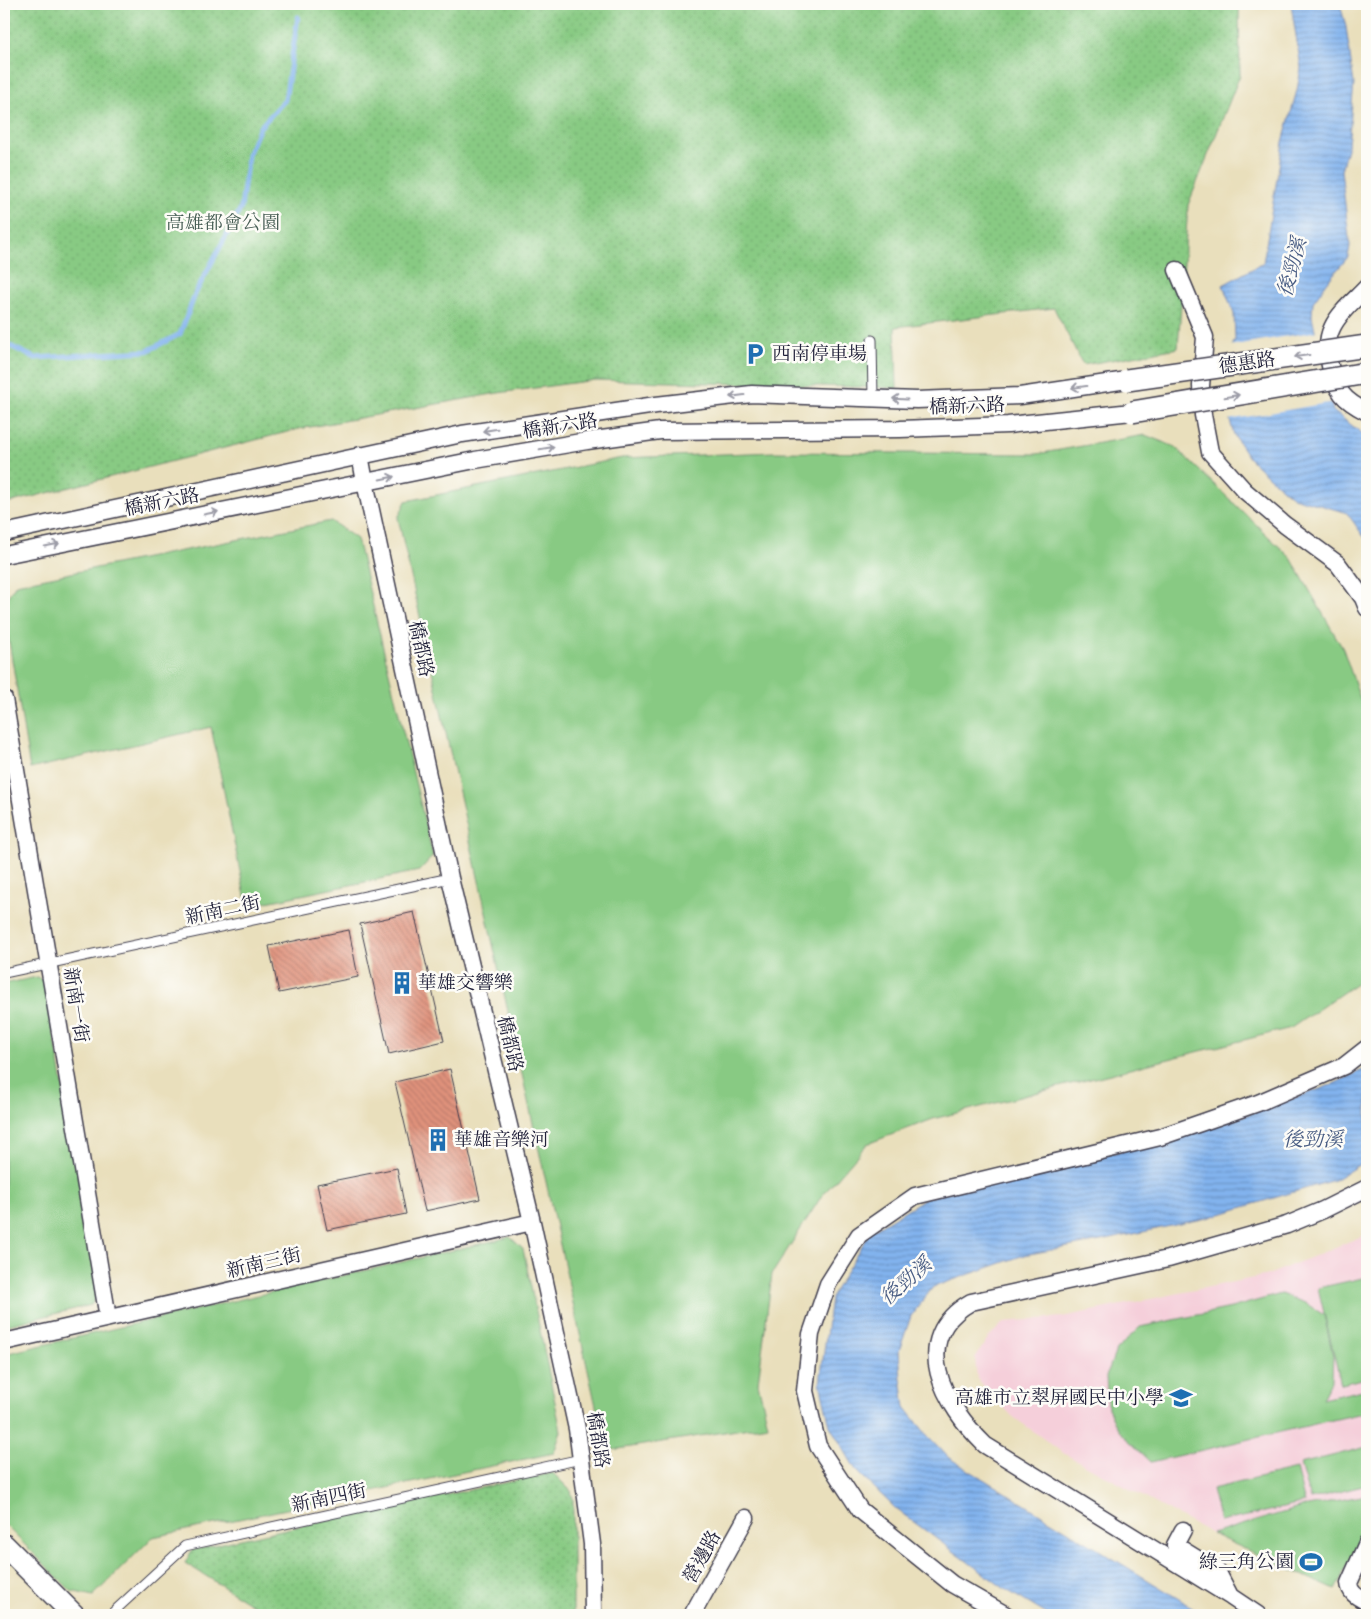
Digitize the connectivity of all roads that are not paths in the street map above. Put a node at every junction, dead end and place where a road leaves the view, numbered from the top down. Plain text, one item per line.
1 (1177, 270) dead end
2 (1367, 287) edge
3 (872, 340) dead end
4 (1367, 346) edge
5 (1367, 373) edge
6 (1127, 380) joint
7 (873, 398) junction
8 (1132, 412) joint
9 (1367, 412) edge
10 (360, 455) junction
11 (365, 482) junction
12 (4, 533) edge
13 (4, 555) edge
14 (1367, 608) edge
15 (4, 699) edge
16 (450, 878) junction
17 (49, 964) junction
18 (4, 973) edge
19 (1367, 1048) edge
20 (1367, 1188) edge
21 (532, 1222) junction
22 (108, 1318) junction
23 (4, 1342) edge
24 (581, 1459) junction
25 (746, 1518) dead end
26 (1183, 1530) dead end
27 (1367, 1543) edge
28 (4, 1546) edge
29 (1231, 1597) junction
30 (1367, 1602) edge
31 (74, 1615) edge
32 (110, 1615) edge
33 (593, 1615) edge
34 (692, 1615) edge
35 (1006, 1615) edge
36 (1258, 1615) edge

1 - 14 street
2 - 9 street
3 - 7 lane
4 -> 6 street, 德惠路, bridge
8 -> 5 street, 德惠路, bridge
6 -> 7 street, 橋新六路
7 -> 10 street, 橋新六路
11 -> 8 street, 橋新六路
10 - 11 street, 橋都路
10 - 12 street, 橋新六路
13 -> 11 street, 橋新六路
11 - 16 street, 橋都路
15 - 17 street, 新南一街
16 - 17 lane, 新南二街
16 - 21 street, 橋都路
17 - 18 lane, 新南二街
17 - 22 street, 新南一街
19 - 35 street
20 - 29 street
21 - 22 street, 新南三街
21 - 24 street, 橋都路
22 - 23 street, 新南三街
24 - 32 lane, 新南四街
24 - 33 street, 橋都路
25 - 34 street, 營邊路
26 - 29 street
27 - 30 street
28 - 31 street
29 - 36 street

